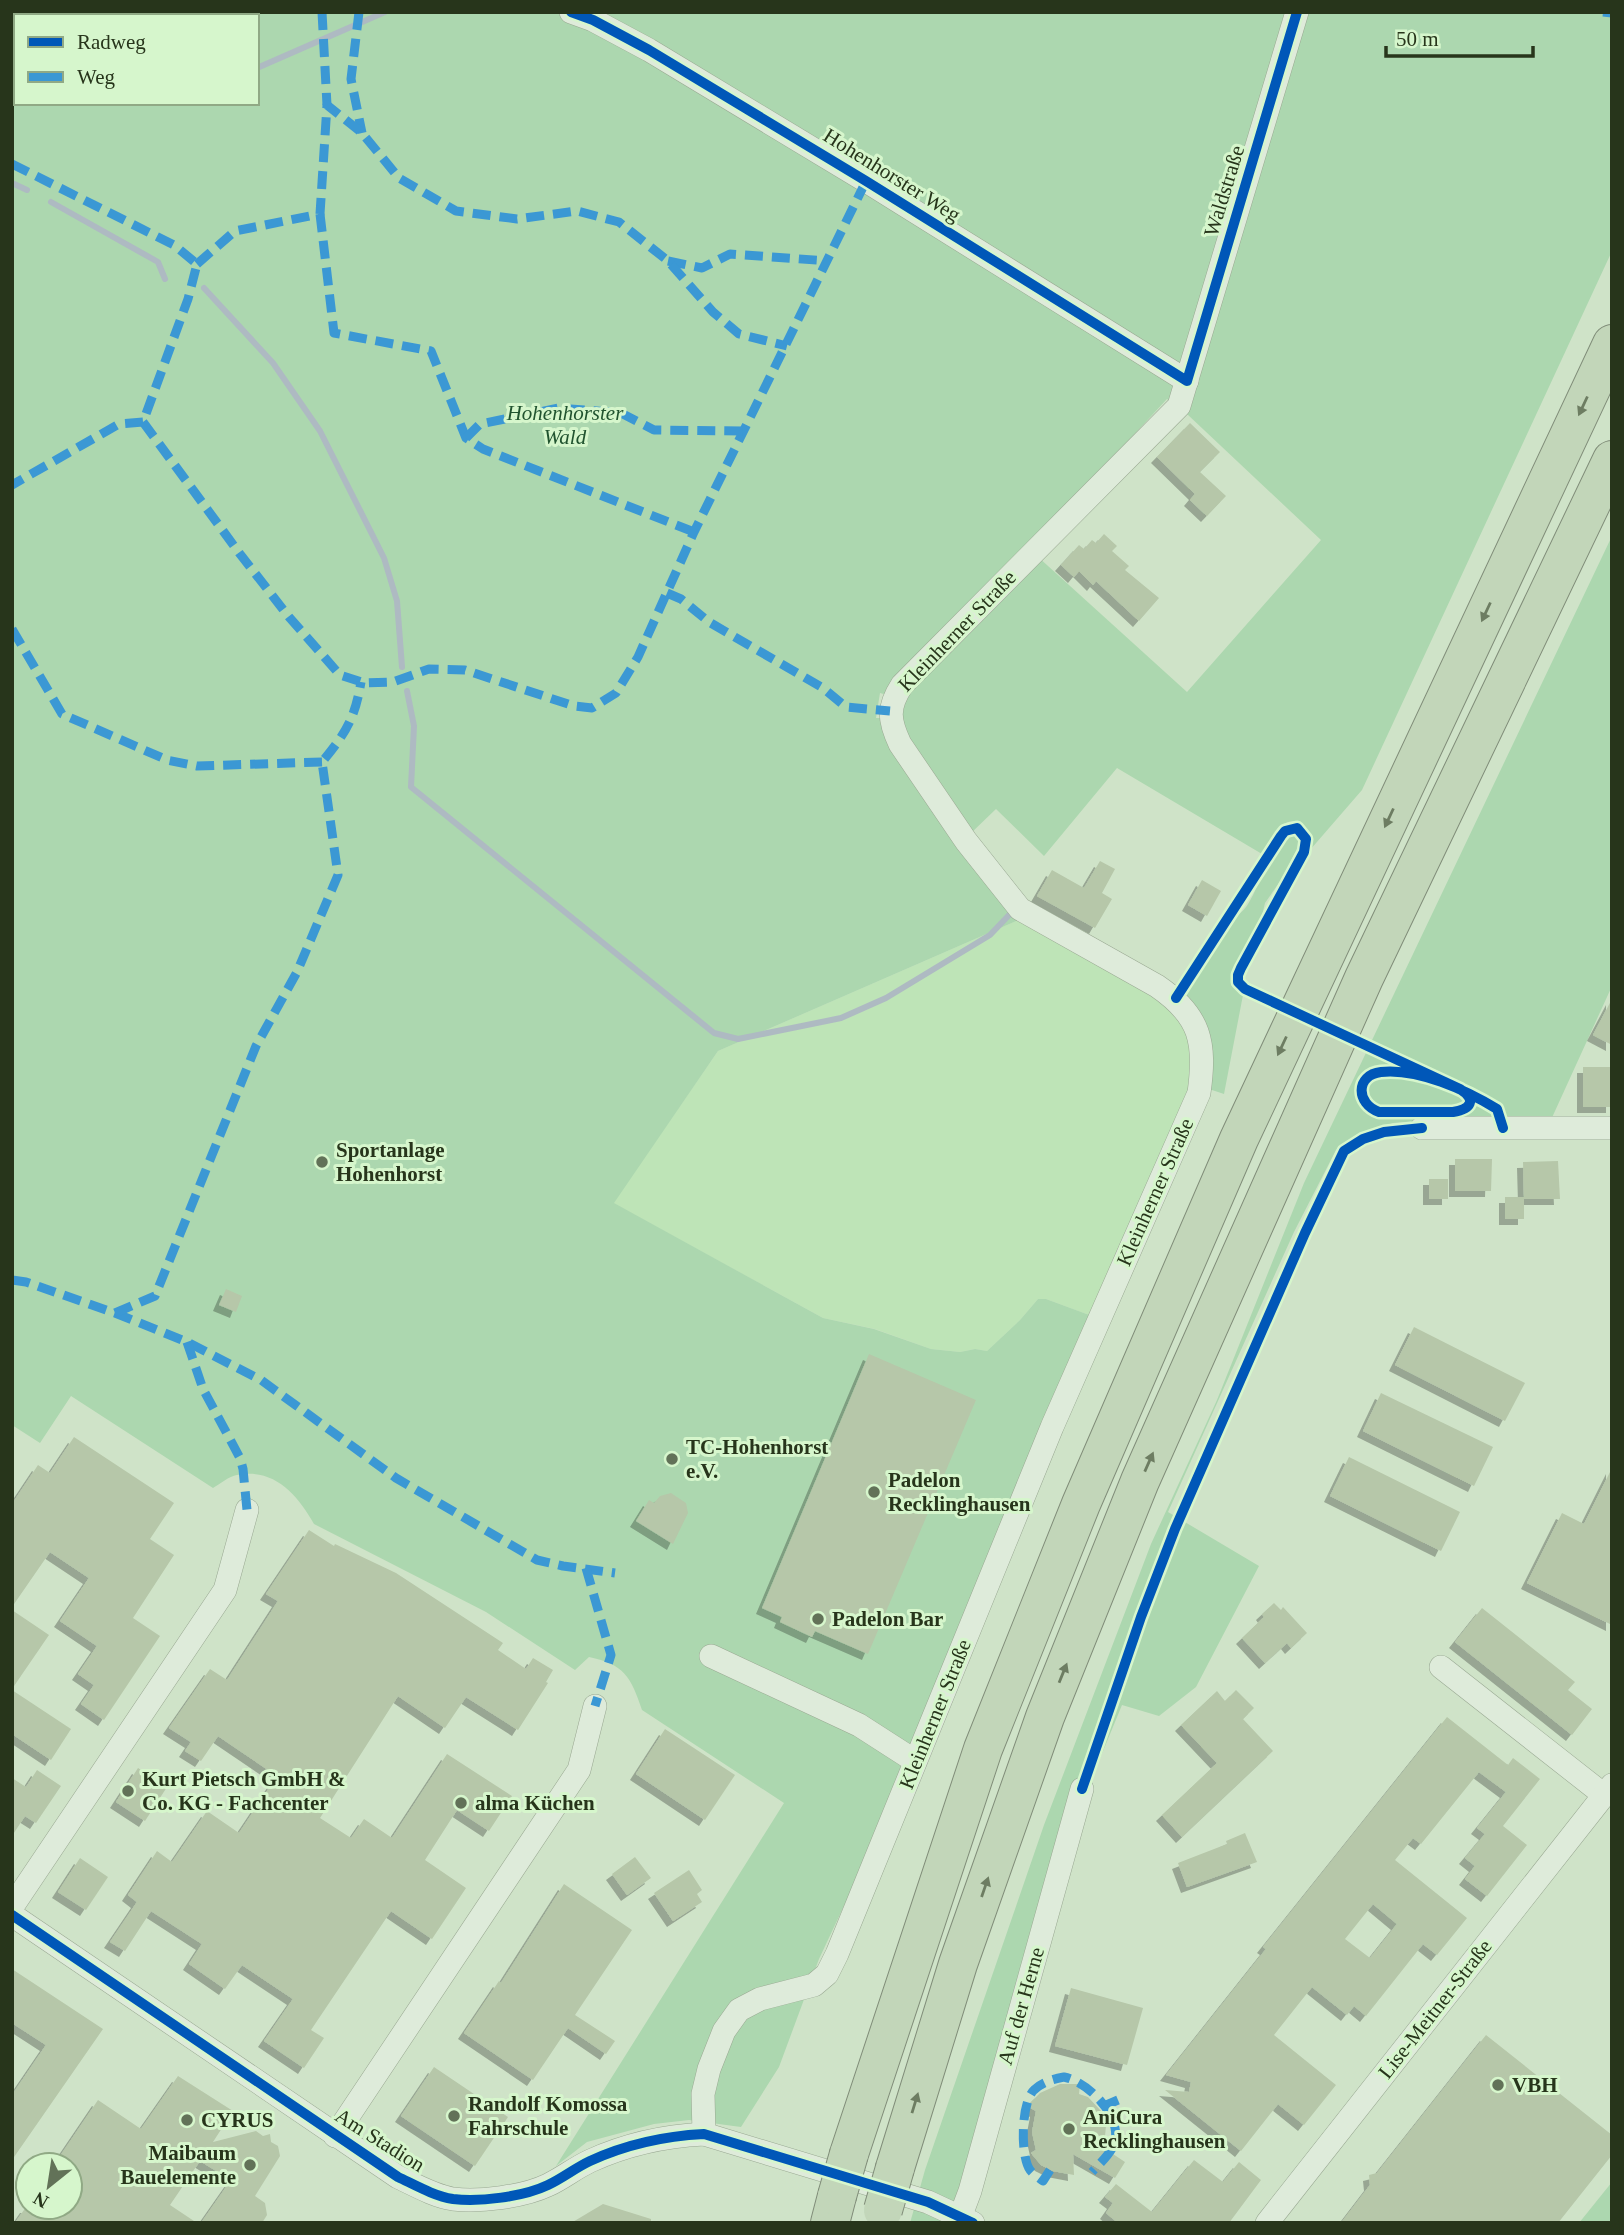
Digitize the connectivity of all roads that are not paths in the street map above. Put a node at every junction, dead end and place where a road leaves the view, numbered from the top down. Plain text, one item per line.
1 (571, 12) edge
2 (1297, 12) edge
3 (1612, 344) edge
4 (1187, 381) junction
5 (1612, 460) edge
6 (1422, 1128) dead end
7 (1612, 1128) edge
8 (247, 1510) dead end
9 (711, 1656) dead end
10 (1441, 1667) dead end
11 (595, 1706) dead end
12 (915, 1761) junction
13 (1082, 1788) dead end
14 (1608, 1790) edge
15 (12, 1907) edge
16 (12, 1915) edge
17 (704, 2134) junction
18 (335, 2136) junction
19 (833, 2209) edge
20 (881, 2216) edge
21 (963, 2220) edge
22 (1267, 2223) edge

1 - 4 street, Hohenhorster Weg
2 - 4 street, Waldstraße
3 -> 19 highway, bridge
4 - 12 street, Kleinherner Straße
20 -> 5 highway, bridge
6 - 7 street
8 - 15 street
9 - 12 street
10 - 14 street, Lise-Meitner-Straße
11 - 18 street, Am Stadion
12 - 17 street, Kleinherner Straße
13 - 21 street, Auf der Herne
14 - 22 street, Lise-Meitner-Straße
16 - 18 street, Am Stadion
17 - 18 street, Am Stadion
17 - 21 street, Am Stadion

